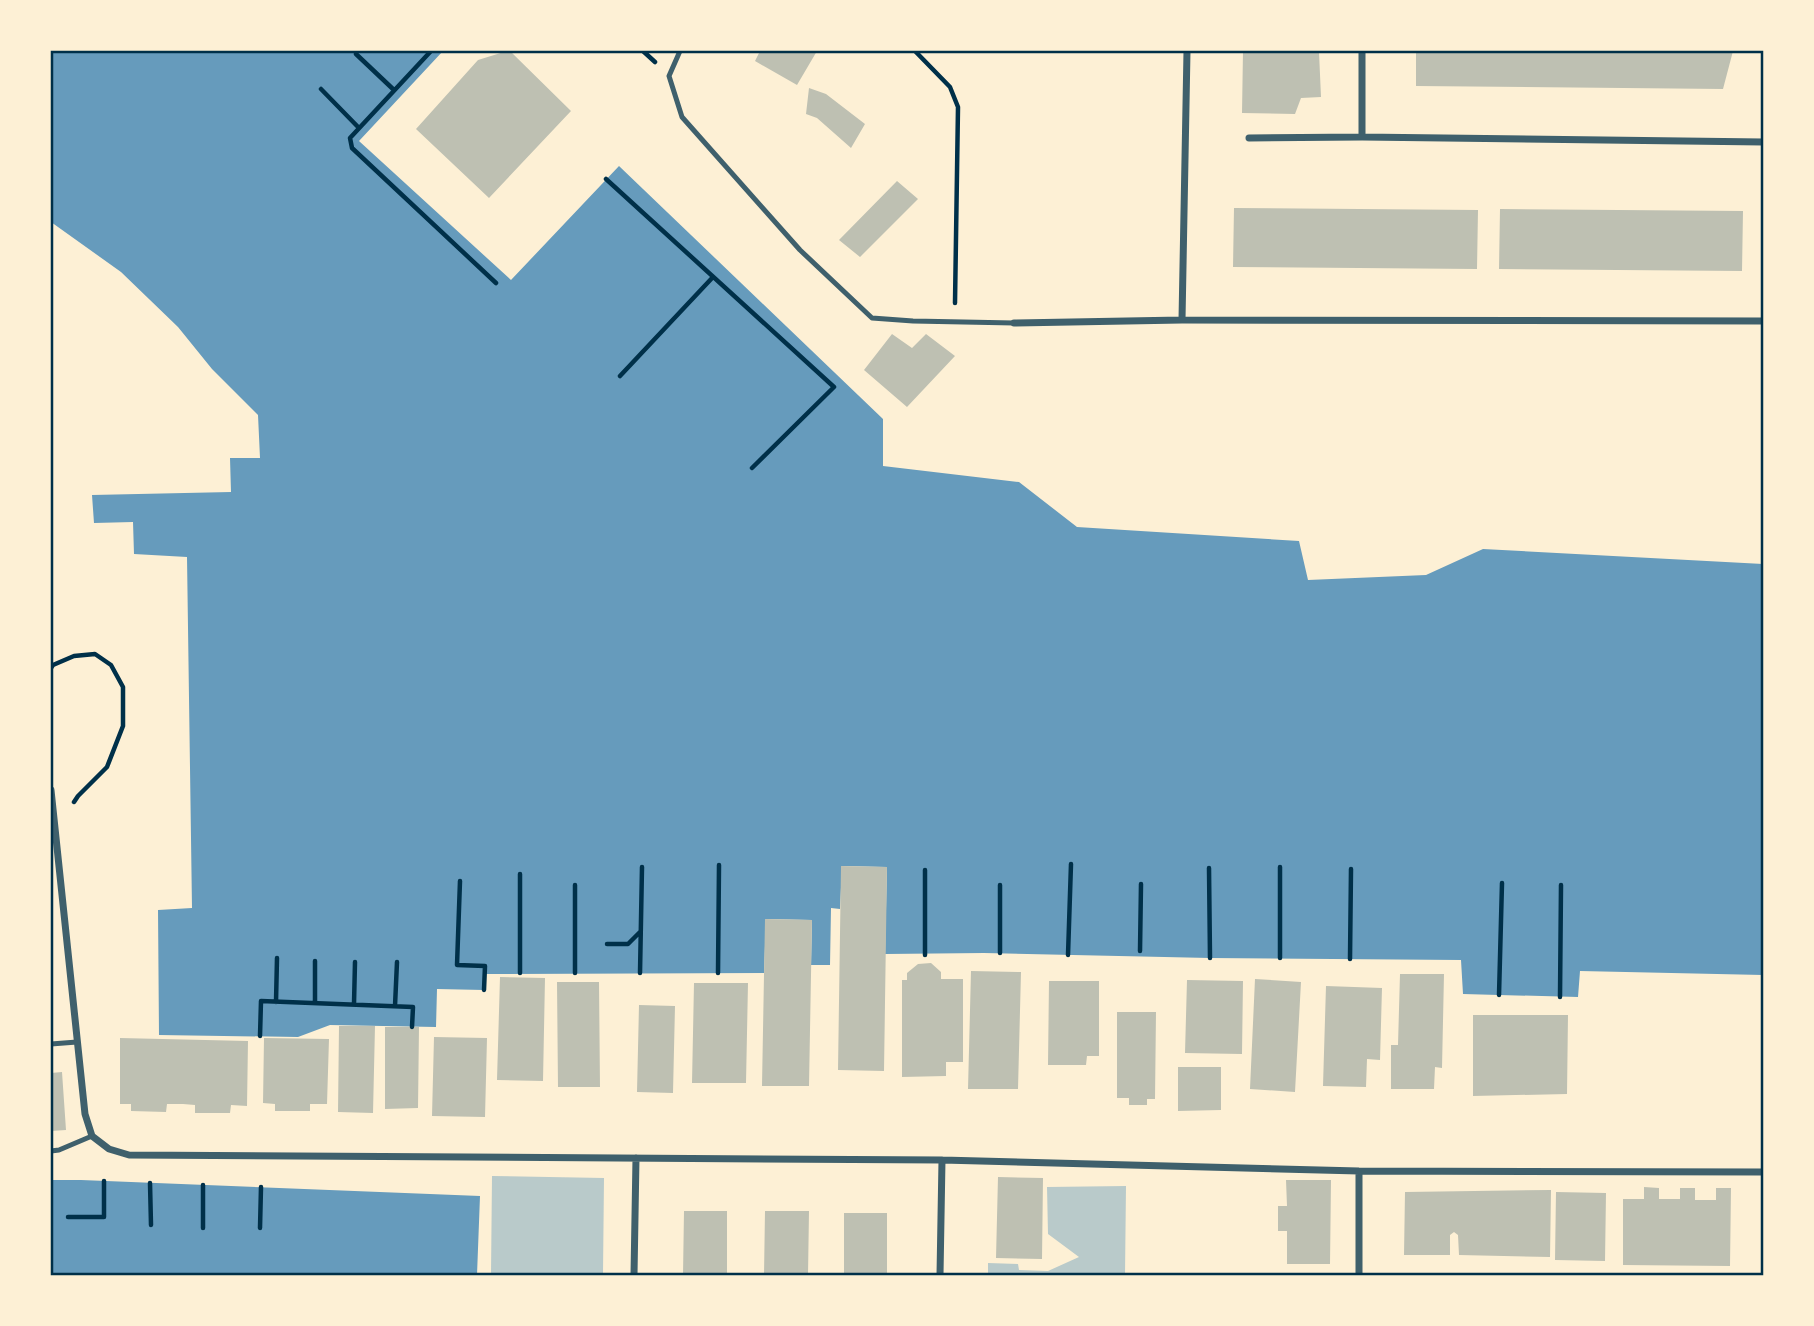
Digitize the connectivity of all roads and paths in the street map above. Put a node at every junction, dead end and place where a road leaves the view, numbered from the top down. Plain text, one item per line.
1 (680, 51) edge
2 (915, 51) edge
3 (1187, 51) edge
4 (1362, 51) edge
5 (428, 52) edge
6 (356, 54) dead end
7 (320, 89) dead end
8 (394, 90) junction
9 (359, 128) junction
10 (1363, 136) junction
11 (1249, 138) dead end
12 (1763, 142) edge
13 (606, 179) dead end
14 (713, 277) junction
15 (496, 283) dead end
16 (1182, 320) junction
17 (1763, 321) edge
18 (955, 322) junction
19 (1014, 323) joint
20 (620, 376) dead end
21 (752, 468) dead end
22 (51, 668) edge
23 (51, 790) edge
24 (72, 807) dead end
25 (1071, 864) dead end
26 (719, 865) dead end
27 (642, 867) dead end
28 (1280, 867) dead end
29 (1209, 869) dead end
30 (1351, 869) dead end
31 (925, 870) dead end
32 (520, 874) dead end
33 (460, 881) dead end
34 (1502, 883) dead end
35 (1141, 884) dead end
36 (575, 885) dead end
37 (1000, 885) dead end
38 (1561, 885) dead end
39 (641, 932) junction
40 (607, 944) dead end
41 (1140, 951) dead end
42 (1000, 953) dead end
43 (1068, 954) dead end
44 (925, 955) dead end
45 (277, 958) dead end
46 (1210, 958) dead end
47 (1280, 958) dead end
48 (1350, 959) dead end
49 (315, 961) dead end
50 (355, 962) dead end
51 (397, 962) dead end
52 (575, 973) dead end
53 (640, 973) dead end
54 (718, 973) dead end
55 (520, 974) dead end
56 (484, 990) dead end
57 (1499, 995) dead end
58 (1560, 997) dead end
59 (276, 1002) junction
60 (315, 1003) junction
61 (354, 1004) junction
62 (395, 1006) junction
63 (412, 1027) dead end
64 (260, 1036) dead end
65 (77, 1042) junction
66 (51, 1044) edge
67 (92, 1136) junction
68 (51, 1151) edge
69 (636, 1158) junction
70 (942, 1160) junction
71 (1359, 1171) junction
72 (1763, 1172) edge
73 (104, 1181) dead end
74 (150, 1183) dead end
75 (203, 1185) dead end
76 (261, 1187) dead end
77 (68, 1217) dead end
78 (151, 1224) dead end
79 (203, 1228) dead end
80 (260, 1228) dead end
81 (634, 1275) edge
82 (940, 1275) edge
83 (1359, 1275) edge

1 - 18 lane
2 - 18 path
3 - 16 street
4 - 10 street
5 - 8 path
6 - 8 path
7 - 9 path
8 - 9 path
9 - 15 path
10 - 11 street
10 - 12 street
13 - 14 path
14 - 20 path
14 - 21 path
16 - 17 street
16 - 19 street
18 - 19 lane
22 - 24 path
23 - 65 street
25 - 43 path
26 - 54 path
27 - 39 path
28 - 47 path
29 - 46 path
30 - 48 path
31 - 44 path
32 - 55 path
33 - 56 path
34 - 57 path
35 - 41 path
36 - 52 path
37 - 42 path
38 - 58 path
39 - 40 path
39 - 53 path
45 - 59 path
49 - 60 path
50 - 61 path
51 - 62 path
59 - 60 path
59 - 64 path
60 - 61 path
61 - 62 path
62 - 63 path
65 - 66 lane
65 - 67 street
67 - 68 lane
67 - 69 street
69 - 70 street
69 - 81 street
70 - 71 street
70 - 82 street
71 - 72 street
71 - 83 street
73 - 77 path
74 - 78 path
75 - 79 path
76 - 80 path

